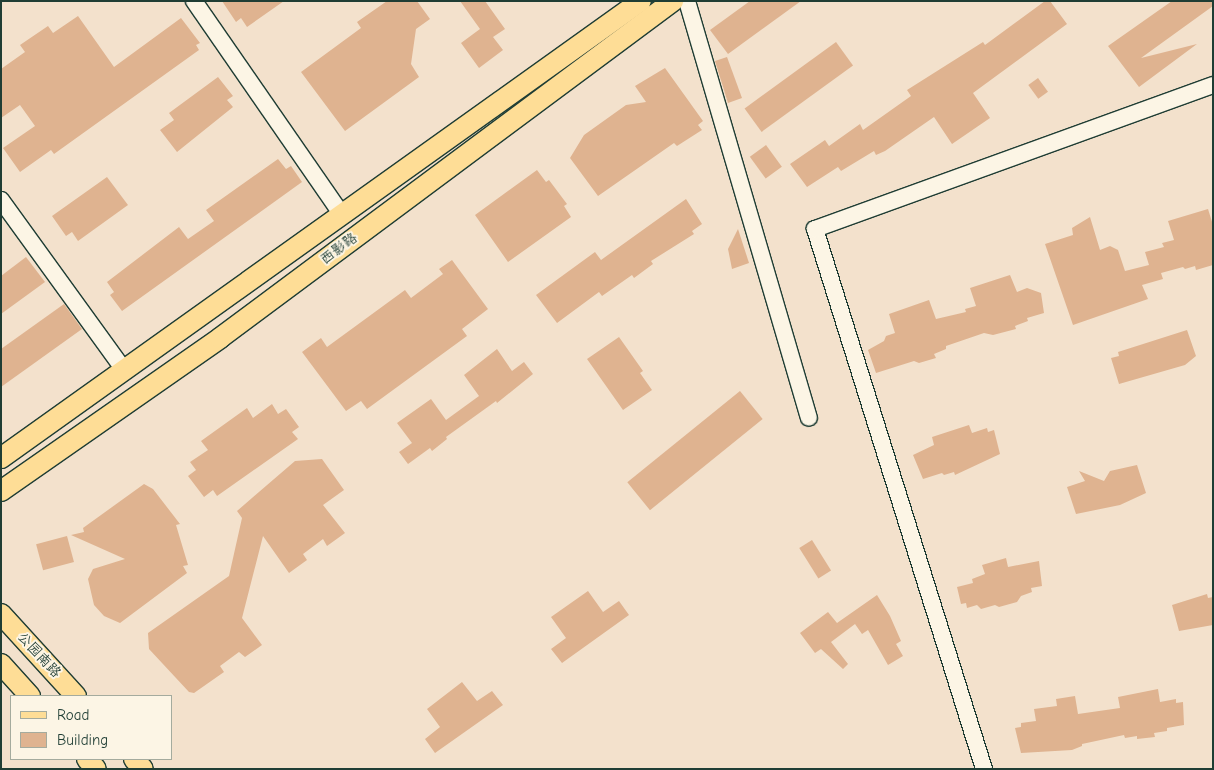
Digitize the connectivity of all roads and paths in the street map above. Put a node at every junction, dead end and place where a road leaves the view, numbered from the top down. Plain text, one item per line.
1 (194, 1) edge
2 (640, 1) edge
3 (673, 1) edge
4 (687, 1) edge
5 (1213, 85) edge
6 (1, 200) edge
7 (342, 214) junction
8 (124, 370) junction
9 (809, 417) dead end
10 (1, 458) edge
11 (1, 492) edge
12 (1, 614) edge
13 (1, 664) edge
14 (29, 695) edge
15 (75, 695) edge
16 (984, 769) edge

1 - 7 street
2 - 7 main road, 西影路
3 - 11 main road, 西影路
4 - 9 street
5 - 16 street
6 - 8 street
7 - 8 main road, 西影路
8 - 10 main road, 西影路
12 - 15 main road, 公园南路
13 - 14 main road

